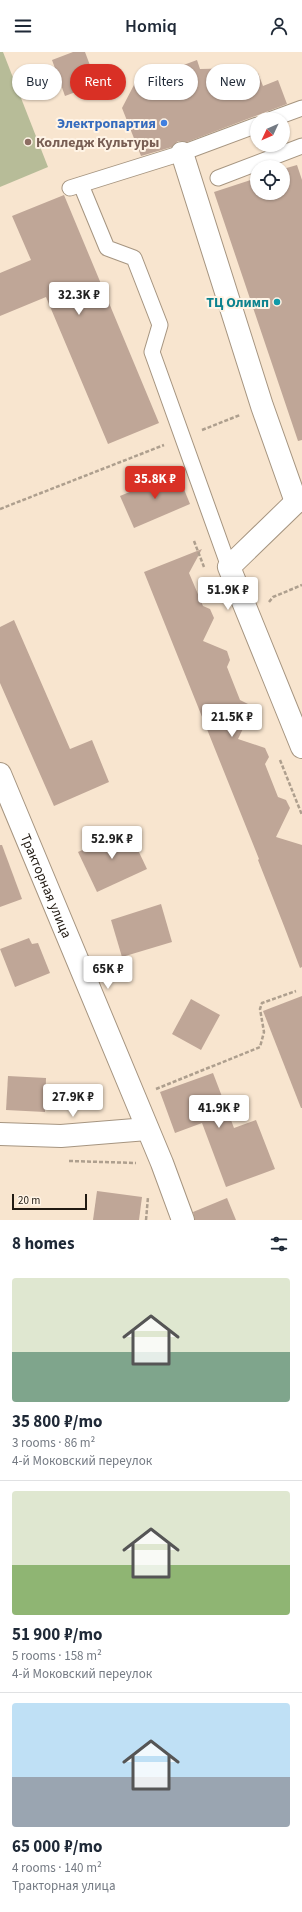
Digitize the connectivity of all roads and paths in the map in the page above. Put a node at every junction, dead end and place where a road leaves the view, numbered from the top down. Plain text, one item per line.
1 (302, 108) edge
2 (290, 112) edge
3 (250, 128) edge
4 (302, 146) edge
5 (182, 153) junction
6 (218, 178) dead end
7 (262, 406) junction
8 (197, 432) dead end
9 (168, 443) dead end
10 (299, 501) edge
11 (0, 509) edge
12 (230, 567) junction
13 (302, 585) edge
14 (251, 623) junction
15 (302, 747) edge
16 (0, 774) edge
17 (296, 990) dead end
18 (152, 1090) dead end
19 (147, 1129) junction
20 (0, 1134) edge
21 (62, 1161) dead end
22 (164, 1169) junction
23 (146, 1220) edge
24 (183, 1220) edge

1 - 2 lane
3 - 5 lane
4 - 6 lane
5 - 7 street
5 - 12 lane
7 - 8 path
7 - 10 street
9 - 11 path
10 - 12 street
12 - 14 street
13 - 14 path
14 - 15 street
16 - 19 street, Тракторная улица
17 - 18 path
19 - 20 street
19 - 22 street, Тракторная улица
21 - 22 path
22 - 23 path
22 - 24 street, Тракторная улица

